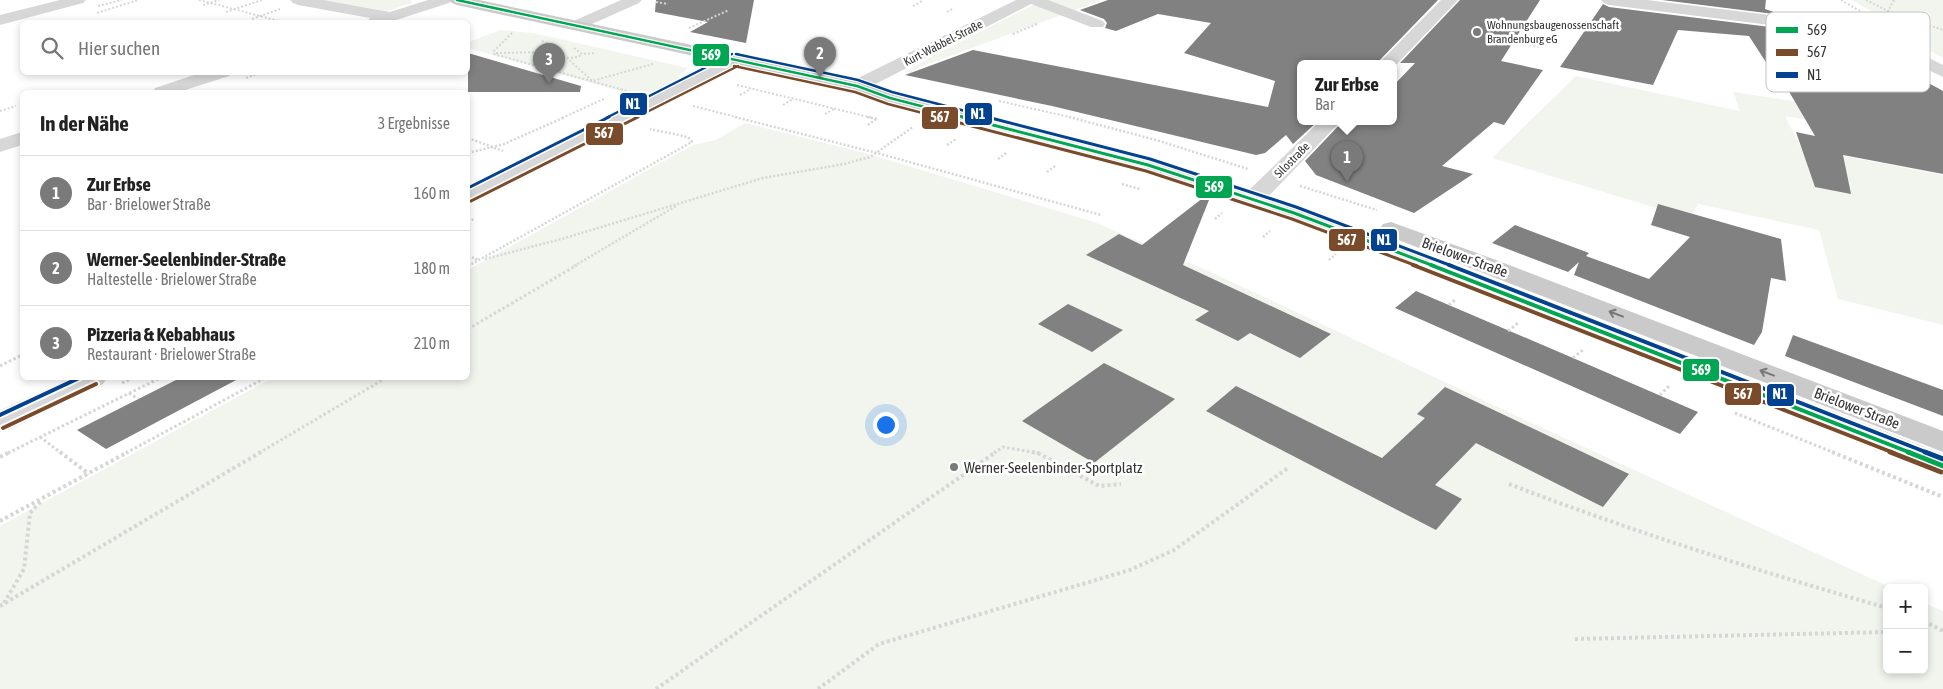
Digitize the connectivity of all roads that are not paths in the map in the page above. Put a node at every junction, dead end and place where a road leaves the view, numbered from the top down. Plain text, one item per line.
1 (78, 0) edge
2 (298, 0) edge
3 (444, 0) edge
4 (457, 0) edge
5 (634, 0) edge
6 (1028, 0) edge
7 (1034, 0) edge
8 (1450, 0) edge
9 (1610, 0) edge
10 (1766, 19) edge
11 (0, 20) edge
12 (383, 20) edge
13 (1097, 24) dead end
14 (575, 26) junction
15 (735, 60) junction
16 (1391, 60) edge
17 (1930, 65) edge
18 (1943, 72) edge
19 (214, 75) edge
20 (857, 86) junction
21 (168, 90) edge
22 (1327, 125) edge
23 (20, 139) edge
24 (0, 146) edge
25 (1260, 193) junction
26 (470, 194) edge
27 (89, 380) edge
28 (11, 417) edge
29 (1943, 442) edge
30 (1943, 466) edge

1 - 11 street
2 - 12 street
3 - 12 street
4 - 14 main road, Brielower Straße
5 - 14 street
6 - 20 street, Kurt-Wabbel-Straße
7 - 13 street
8 - 16 street
9 - 10 street
14 - 15 main road, Brielower Straße
15 - 20 main road, Brielower Straße
15 - 26 street
17 - 18 street
19 - 21 street
20 - 25 main road, Brielower Straße
22 - 25 street, Silostraße
23 - 24 street
29 -> 25 main road, Brielower Straße
25 - 30 main road, Brielower Straße
27 - 28 street

